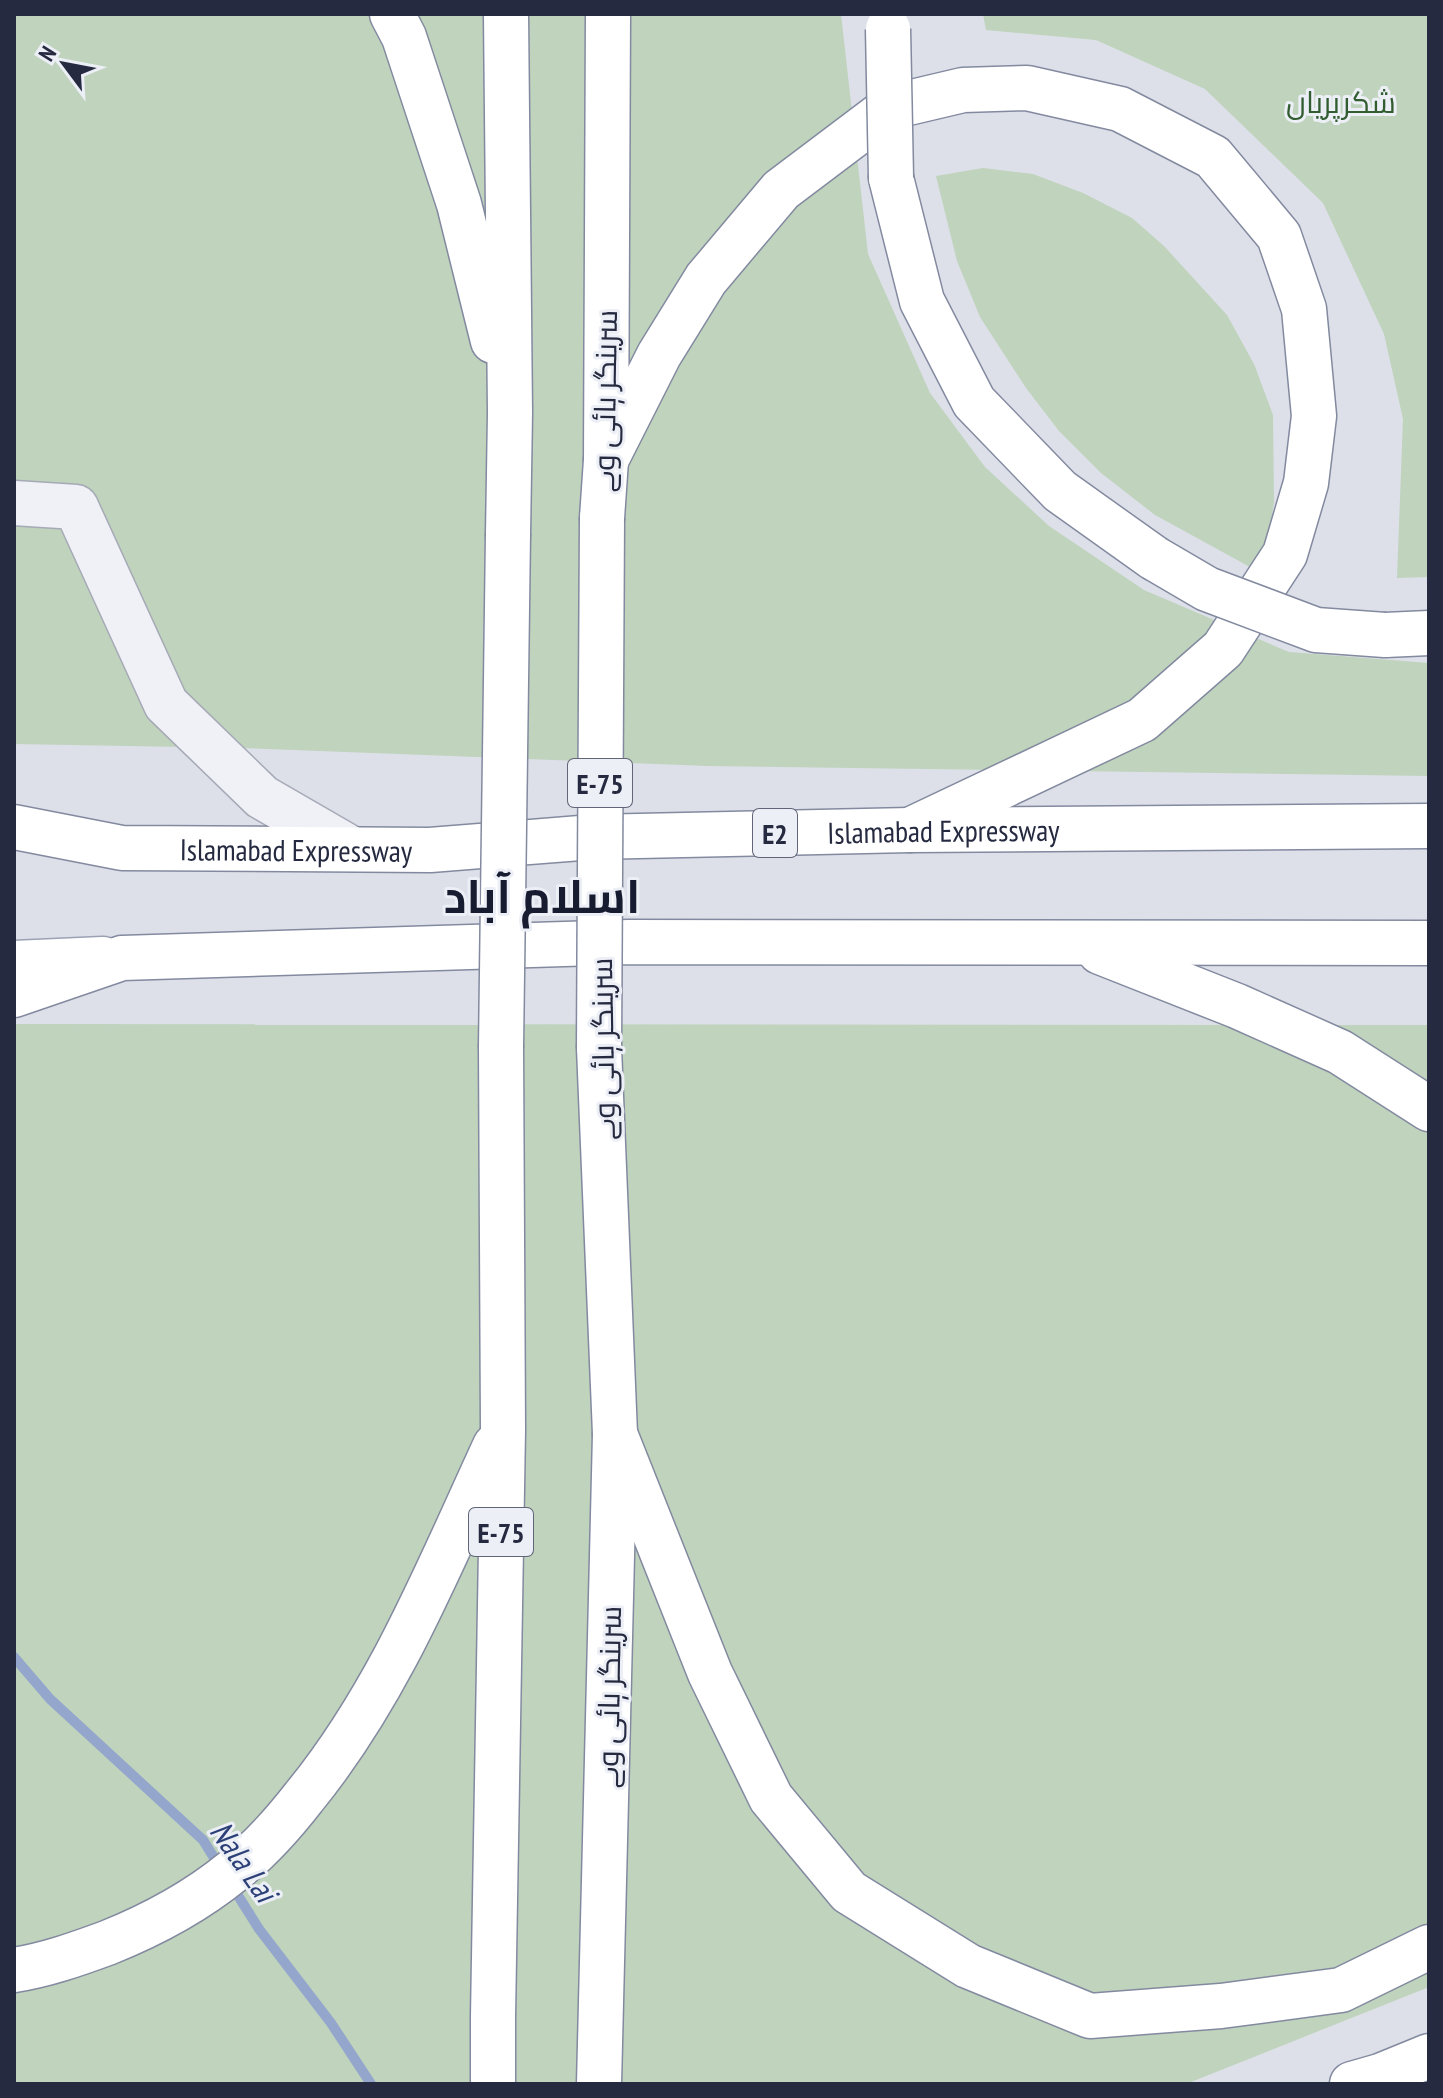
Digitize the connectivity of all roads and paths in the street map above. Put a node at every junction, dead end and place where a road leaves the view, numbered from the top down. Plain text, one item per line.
1 (392, 14) edge
2 (506, 14) edge
3 (608, 14) edge
4 (887, 21) edge
5 (510, 413) junction
6 (606, 460) junction
7 (14, 503) edge
8 (1429, 633) edge
9 (1429, 826) edge
10 (14, 827) edge
11 (910, 830) junction
12 (14, 846) edge
13 (122, 848) junction
14 (352, 849) junction
15 (1429, 943) edge
16 (1080, 944) junction
17 (122, 958) junction
18 (14, 963) edge
19 (14, 995) edge
20 (1429, 1109) edge
21 (503, 1430) junction
22 (615, 1434) junction
23 (1429, 1947) edge
24 (14, 1970) edge
25 (1429, 2056) edge
26 (599, 2080) edge
27 (493, 2084) edge
28 (1352, 2084) edge

1 - 5 main road
2 - 5 main road, E-75
3 - 6 main road, سرینگر ہائی وے / E-75
4 - 8 main road, bridge
5 - 21 main road, E-75, bridge
6 - 11 main road
6 - 22 main road, سرینگر ہائی وے / E-75, bridge
7 - 14 lane
9 - 11 main road, Islamabad Expressway / E2
10 - 13 main road
11 - 14 main road, Islamabad Expressway / E2
12 - 13 main road
13 - 14 main road, Islamabad Expressway / E2
15 - 16 main road
16 - 17 main road
16 - 20 main road
17 - 18 main road
17 - 19 main road
21 - 24 main road
21 - 27 main road, E-75
22 - 23 main road
22 - 26 main road, سرینگر ہائی وے / E-75
25 - 28 main road

